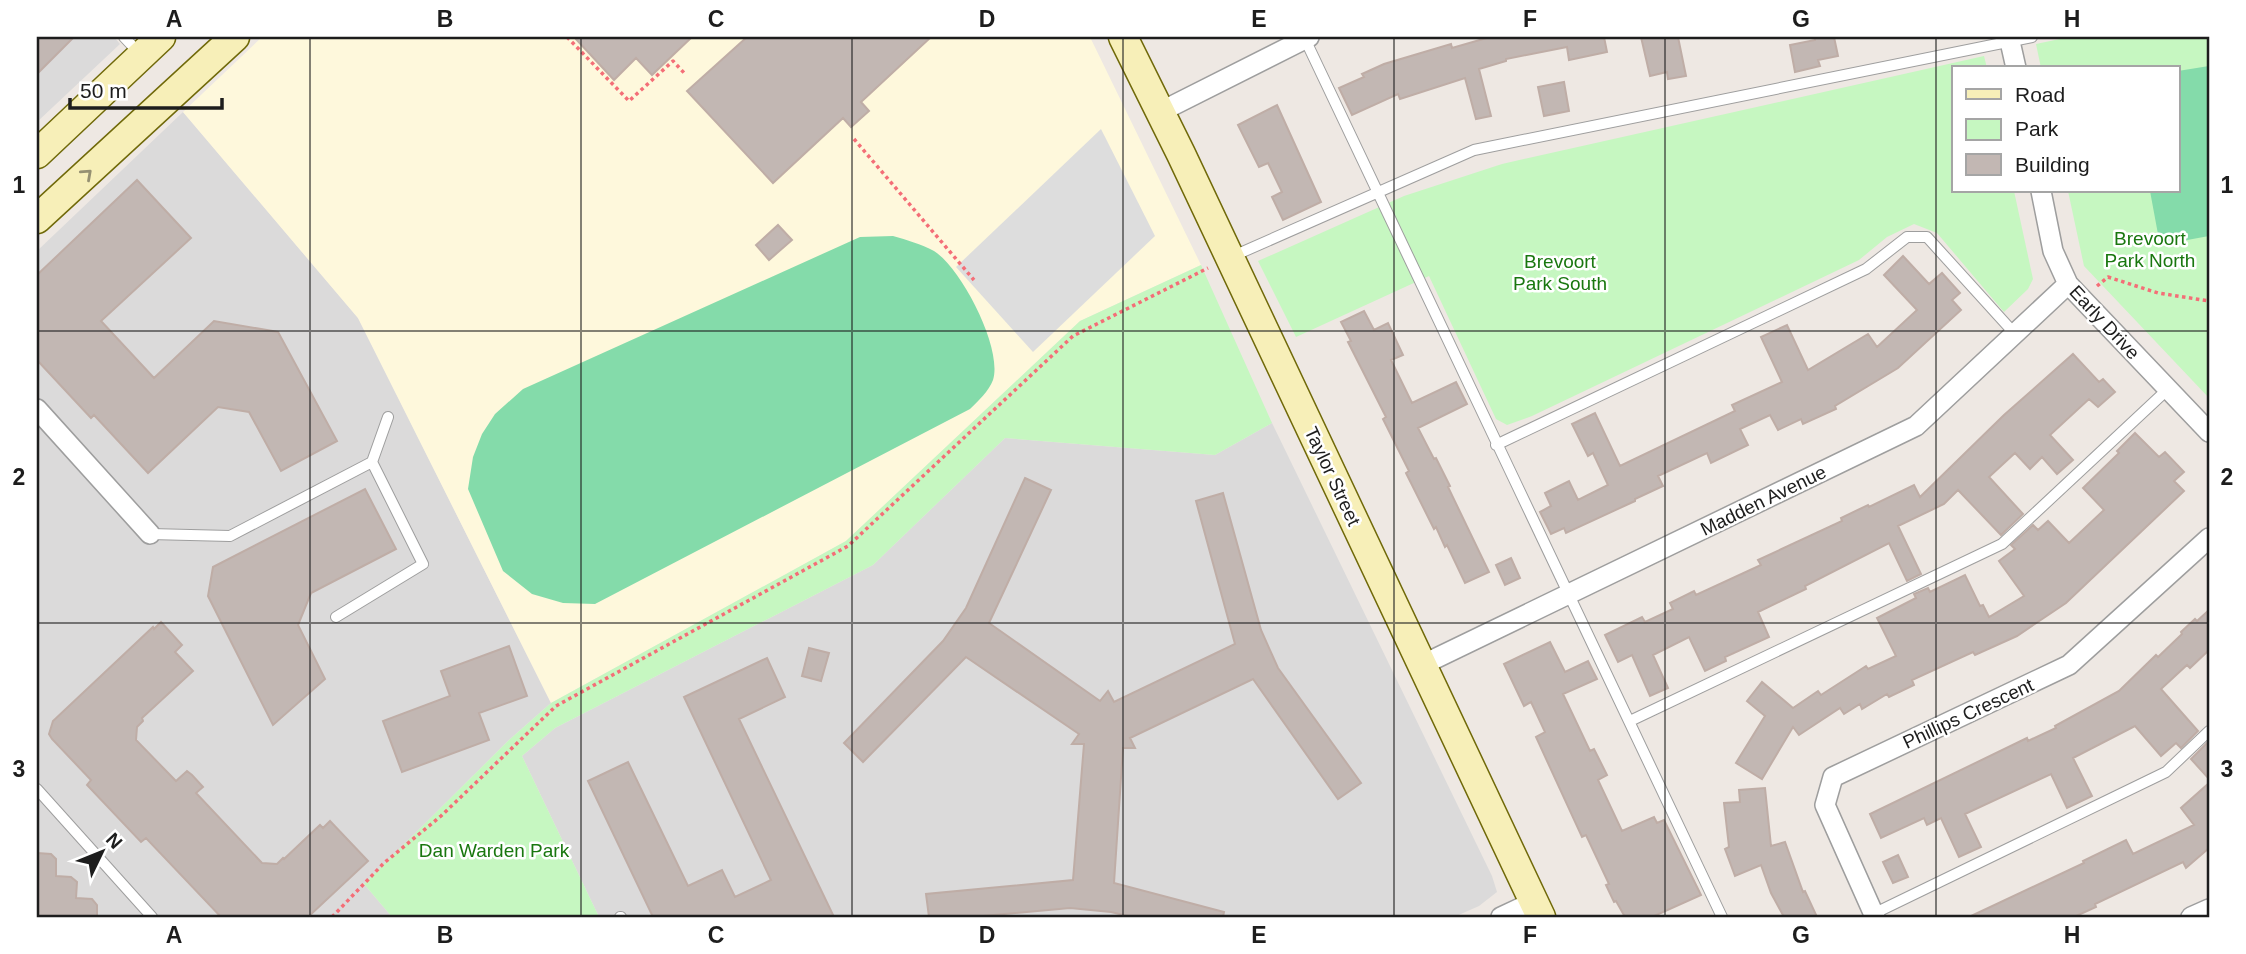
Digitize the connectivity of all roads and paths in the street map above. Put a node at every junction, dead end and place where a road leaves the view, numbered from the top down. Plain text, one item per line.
1 (235, 37) edge
2 (567, 37) edge
3 (1123, 37) edge
4 (1306, 37) edge
5 (2032, 37) edge
6 (2009, 39) edge
7 (142, 43) edge
8 (2016, 66) edge
9 (686, 75) dead end
10 (1160, 112) junction
11 (854, 139) dead end
12 (37, 154) edge
13 (1379, 192) junction
14 (2041, 192) edge
15 (37, 219) edge
16 (1230, 257) junction
17 (974, 280) dead end
18 (2068, 284) junction
19 (2098, 285) dead end
20 (2209, 301) edge
21 (2015, 334) junction
22 (2168, 388) junction
23 (37, 409) edge
24 (388, 417) dead end
25 (2209, 432) edge
26 (1496, 445) junction
27 (372, 462) junction
28 (150, 534) joint
29 (2209, 538) edge
30 (1570, 592) junction
31 (336, 617) dead end
32 (1422, 665) junction
33 (1630, 721) junction
34 (2209, 731) edge
35 (37, 789) edge
36 (2209, 909) edge
37 (1537, 910) edge
38 (1872, 916) edge
39 (152, 917) edge
40 (332, 917) edge
41 (1500, 917) edge
42 (1722, 917) edge
43 (2191, 917) edge

15 -> 1 main road
2 - 9 path
3 - 10 main road, Taylor Street
4 - 10 street
4 - 13 lane
5 - 6 lane
6 - 8 street
6 - 13 lane
7 - 12 main road
10 - 16 main road, Taylor Street
11 - 17 path
13 - 16 lane
13 - 26 lane
14 - 18 street, Early Drive
16 - 32 main road, Taylor Street
16 - 40 path
18 - 21 street, Madden Avenue
18 - 22 street, Early Drive
19 - 20 path
21 - 26 lane
21 - 30 street, Madden Avenue
22 - 25 street, Early Drive
22 - 33 lane
23 - 28 street
24 - 27 lane
26 - 30 lane
27 - 28 lane
27 - 31 lane
29 - 38 street, Phillips Crescent
30 - 32 street, Madden Avenue
30 - 33 lane
32 - 37 main road, Taylor Street
33 - 42 lane
34 - 38 lane
35 - 39 lane
36 - 43 street
37 - 41 street

